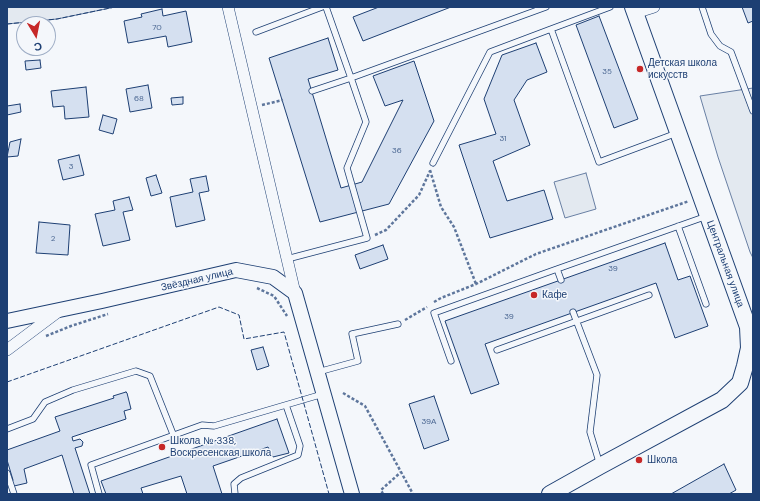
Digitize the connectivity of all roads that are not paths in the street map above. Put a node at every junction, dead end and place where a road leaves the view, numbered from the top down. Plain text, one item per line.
1 (228, 7) edge
2 (322, 7) edge
3 (326, 7) edge
4 (546, 7) edge
5 (610, 7) edge
6 (654, 7) edge
7 (702, 7) edge
8 (634, 10) edge
9 (551, 29) junction
10 (256, 32) dead end
11 (351, 78) junction
12 (312, 91) dead end
13 (753, 111) edge
14 (678, 133) junction
15 (433, 163) road end
16 (708, 215) junction
17 (678, 226) junction
18 (287, 259) junction
19 (557, 269) junction
20 (561, 280) dead end
21 (295, 293) junction
22 (649, 295) dead end
23 (706, 304) dead end
24 (60, 310) junction
25 (573, 312) dead end
26 (7, 321) edge
27 (576, 321) junction
28 (398, 324) road end
29 (7, 350) edge
30 (496, 350) dead end
31 (451, 361) dead end
32 (749, 365) edge
33 (318, 372) junction
34 (323, 394) junction
35 (286, 405) junction
36 (7, 429) edge
37 (173, 434) junction
38 (600, 466) junction
39 (7, 473) edge
40 (14, 494) edge
41 (99, 494) edge
42 (236, 494) edge
43 (352, 494) edge
44 (550, 494) edge

1 - 18 street
2 - 10 lane
3 - 11 lane
4 - 11 lane
5 - 9 lane
6 - 8 street
7 - 13 lane
8 - 14 main road, Центральная улица
9 - 14 lane
9 - 15 lane
11 - 12 lane
11 - 18 lane
14 - 16 main road, Центральная улица
16 - 17 lane
16 - 32 main road, Центральная улица
17 - 19 lane
17 - 23 lane
18 - 21 street
19 - 20 lane
19 - 31 lane
21 - 24 street, Звёздная улица
21 - 33 street
22 - 27 lane
24 - 26 street, Звёздная улица
24 - 29 street
25 - 27 lane
27 - 30 lane
27 - 38 lane
28 - 33 lane
32 - 38 main road, Центральная улица
33 - 34 street
34 - 35 lane
34 - 43 street
35 - 37 lane
35 - 42 lane
36 - 37 lane
37 - 41 lane
38 - 44 main road, Центральная улица
39 - 40 lane

